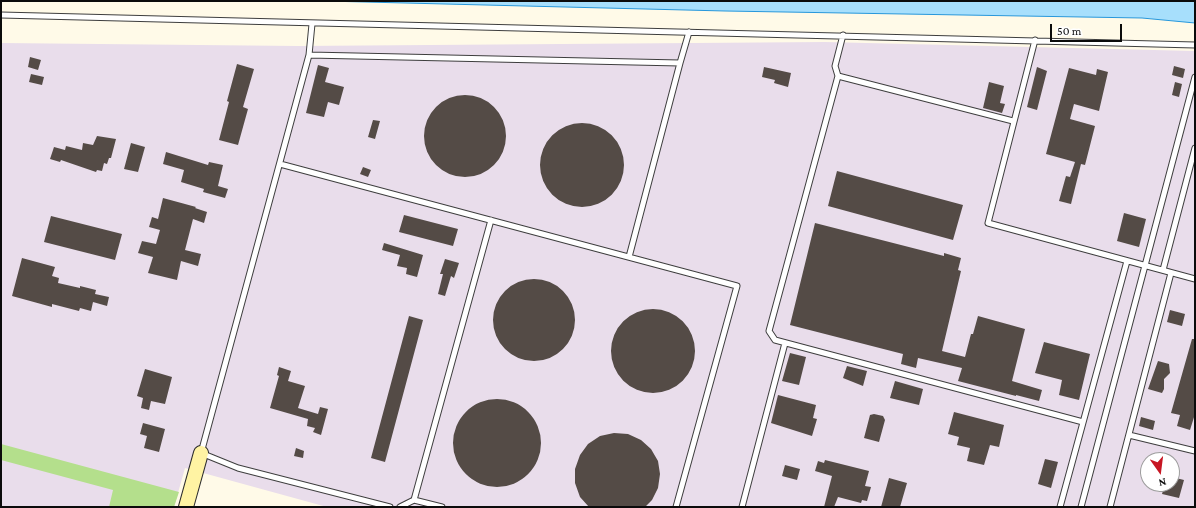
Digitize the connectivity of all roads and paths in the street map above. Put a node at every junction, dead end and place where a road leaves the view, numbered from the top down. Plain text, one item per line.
1 (1, 15) edge
2 (312, 24) junction
3 (689, 32) junction
4 (843, 35) junction
5 (1035, 40) junction
6 (1195, 44) edge
7 (309, 55) junction
8 (680, 63) junction
9 (838, 76) junction
10 (1195, 77) edge
11 (1013, 122) junction
12 (1195, 148) edge
13 (280, 164) junction
14 (491, 220) junction
15 (629, 257) junction
16 (1127, 261) junction
17 (1146, 266) junction
18 (1163, 270) junction
19 (1171, 272) junction
20 (1195, 279) edge
21 (785, 342) junction
22 (1083, 422) junction
23 (1129, 435) junction
24 (1195, 451) edge
25 (200, 453) junction
26 (414, 500) junction
27 (186, 507) edge
28 (390, 507) edge
29 (400, 507) edge
30 (442, 507) edge
31 (676, 507) edge
32 (742, 507) edge
33 (1060, 507) edge
34 (1081, 507) edge
35 (1110, 507) edge

1 - 2 lane
2 - 3 lane
2 - 7 lane
3 - 4 lane
3 - 8 lane
4 - 5 lane
4 - 9 lane
5 - 6 lane
5 - 11 lane
7 - 8 lane
7 - 13 lane
8 - 15 lane
9 - 11 lane
9 - 21 lane
10 - 17 lane
11 - 16 lane
12 - 18 lane
13 - 14 lane
13 - 25 lane
14 - 15 lane
14 - 26 lane
15 - 31 lane
16 - 17 lane
16 - 22 lane
17 - 18 lane
17 - 34 lane
18 - 19 lane
19 - 20 lane
19 - 23 lane
21 - 22 lane
21 - 32 lane
22 - 33 lane
23 - 24 lane
23 - 35 lane
25 - 27 street
25 - 28 lane
26 - 29 lane
26 - 30 lane

